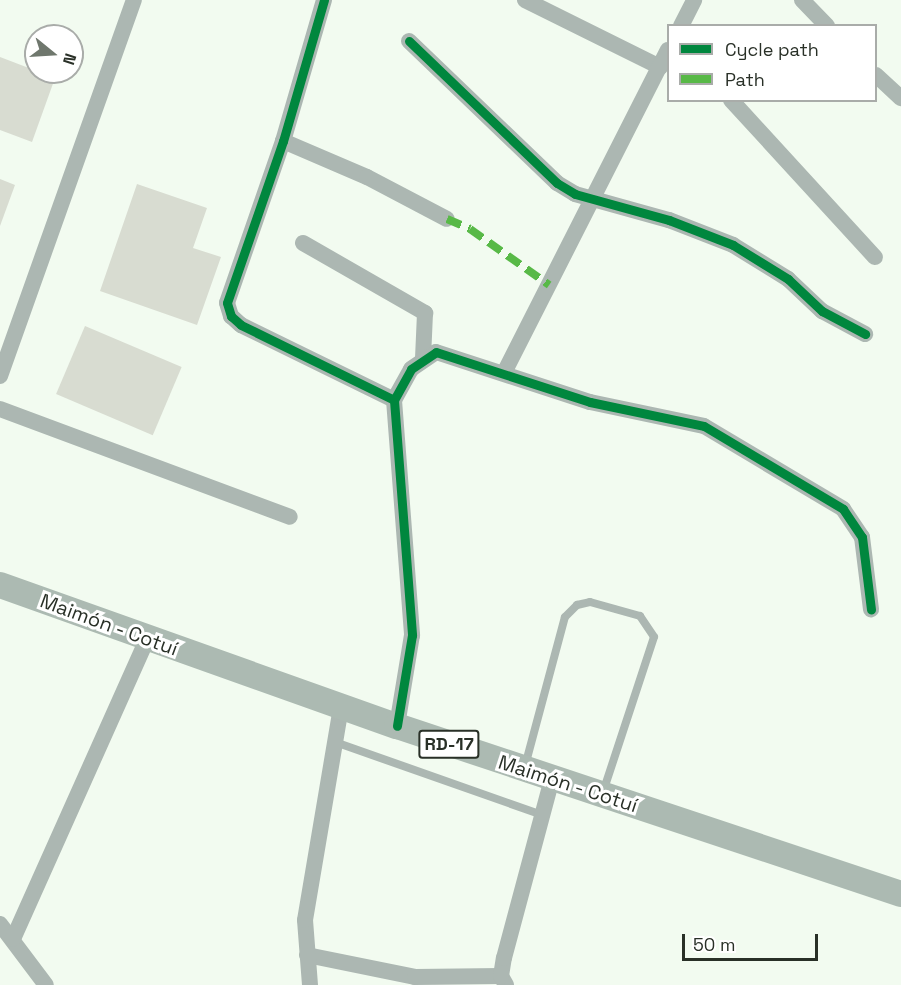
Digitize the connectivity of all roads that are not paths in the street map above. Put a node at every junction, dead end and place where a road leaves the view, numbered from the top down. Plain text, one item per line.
1 (134, 0) edge
2 (324, 0) edge
3 (525, 0) edge
4 (694, 0) edge
5 (802, 0) edge
6 (682, 24) edge
7 (825, 24) edge
8 (409, 41) dead end
9 (667, 53) edge
10 (660, 68) junction
11 (877, 76) edge
12 (901, 98) edge
13 (733, 102) edge
14 (283, 141) junction
15 (592, 200) junction
16 (447, 219) dead end
17 (303, 243) dead end
18 (875, 257) dead end
19 (865, 334) dead end
20 (423, 359) junction
21 (505, 371) junction
22 (0, 376) edge
23 (394, 400) junction
24 (0, 409) edge
25 (290, 517) dead end
26 (0, 585) edge
27 (871, 609) dead end
28 (147, 640) junction
29 (341, 707) junction
30 (398, 726) junction
31 (335, 742) junction
32 (524, 769) junction
33 (552, 779) junction
34 (602, 796) junction
35 (542, 815) junction
36 (901, 894) edge
37 (0, 924) edge
38 (13, 939) junction
39 (307, 956) junction
40 (416, 981) edge
41 (504, 981) edge
42 (46, 985) edge
43 (310, 985) edge

1 - 22 street
2 - 14 street
3 - 10 street
4 - 6 street
5 - 7 street
8 - 15 street
9 - 10 street
10 - 15 street
11 - 12 street
13 - 18 street
14 - 16 street
14 - 23 street
15 - 19 street
15 - 21 street
17 - 20 street
20 - 21 street
20 - 23 street
21 - 27 street
23 - 30 street
24 - 25 street
26 - 28 main road, Maimón - Cotuí / RD-17
28 - 29 main road, Maimón - Cotuí / RD-17
28 - 38 street
29 - 30 main road, Maimón - Cotuí / RD-17
29 - 31 street
30 - 32 main road, Maimón - Cotuí / RD-17
31 - 35 lane
31 - 39 street
32 - 33 main road, Maimón - Cotuí / RD-17
32 - 34 lane
33 - 34 main road, Maimón - Cotuí / RD-17
33 - 35 street
34 - 36 main road, Maimón - Cotuí / RD-17
35 - 41 street
37 - 38 street
38 - 42 street
39 - 40 street
39 - 43 street
40 - 41 street

